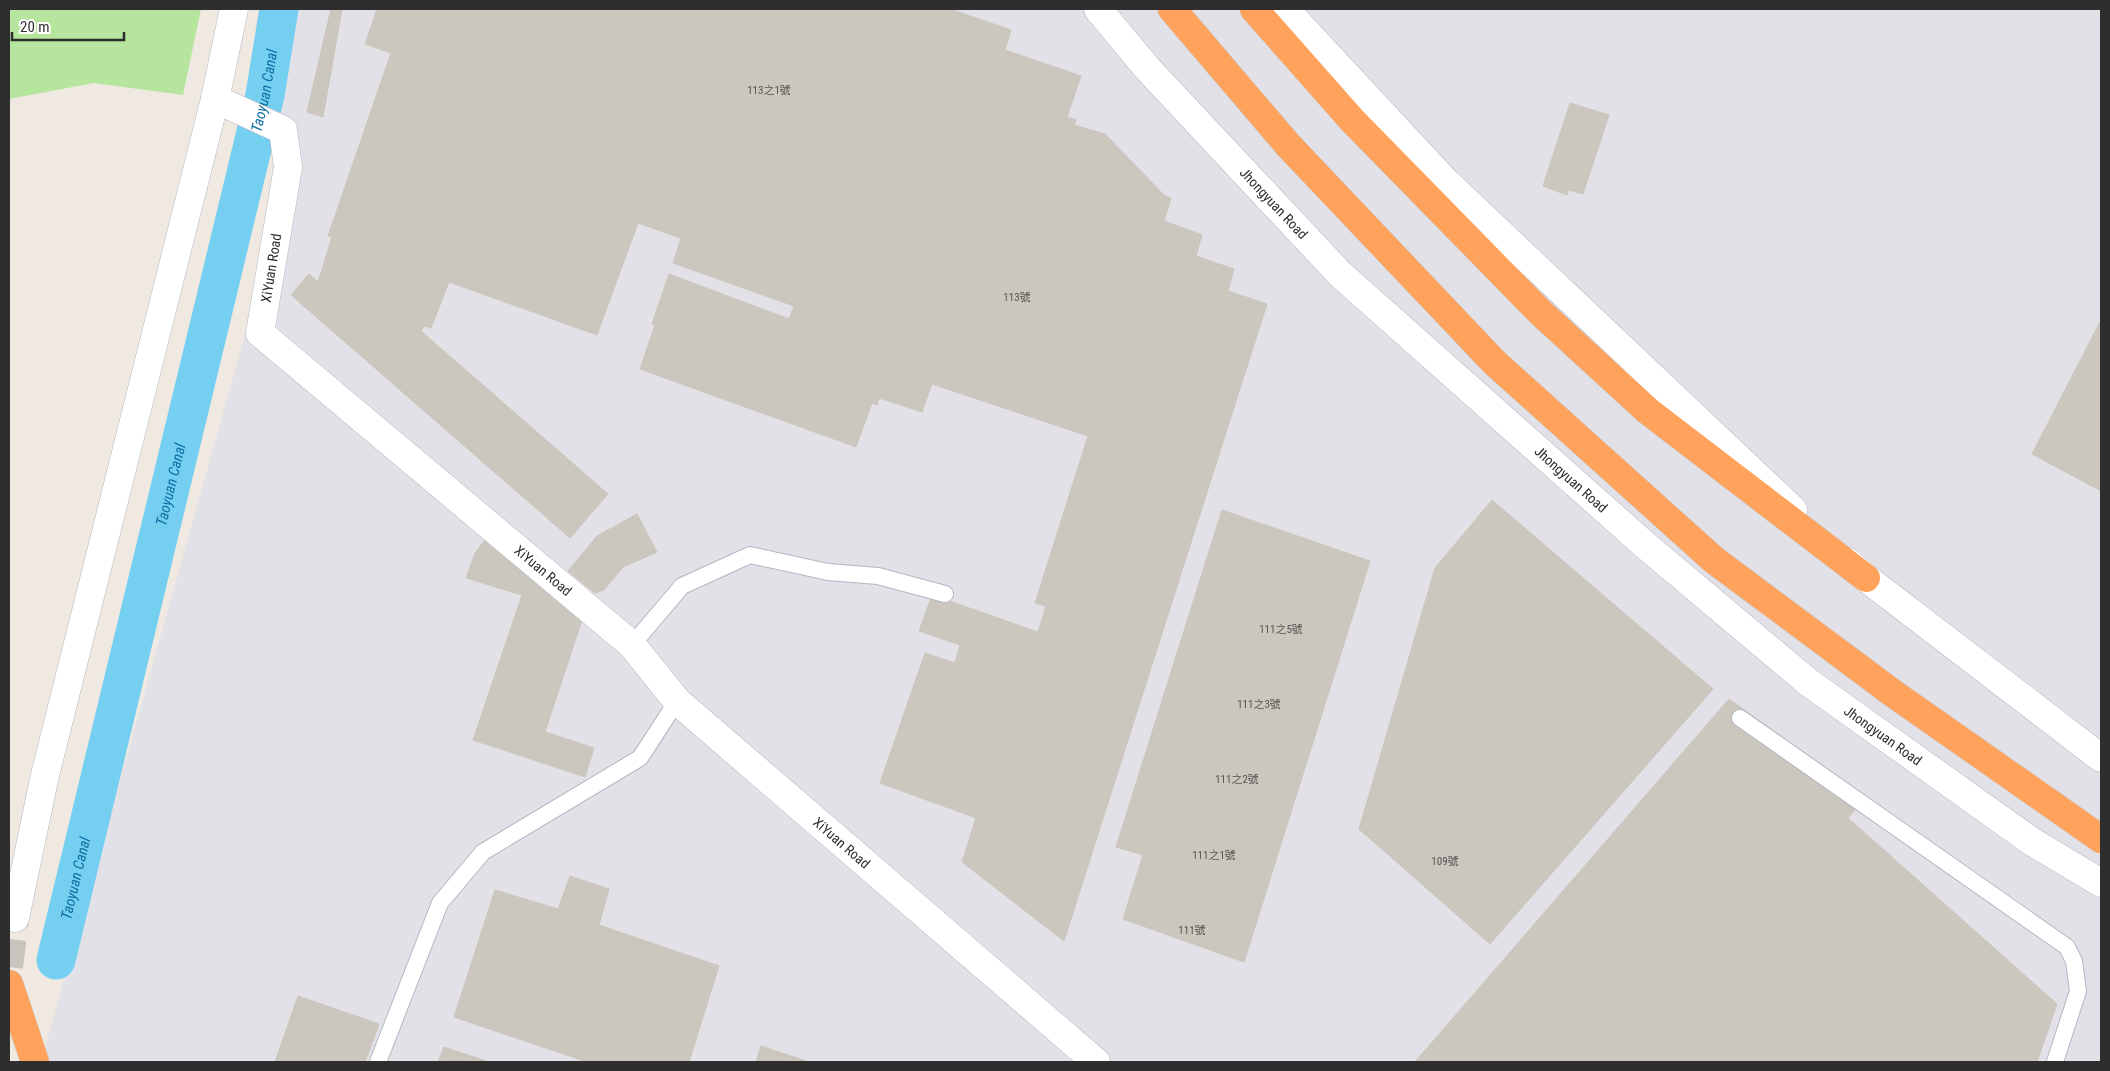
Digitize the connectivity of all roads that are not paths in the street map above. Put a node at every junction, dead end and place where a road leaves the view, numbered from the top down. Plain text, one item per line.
1 (234, 9) edge
2 (1098, 9) edge
3 (1172, 9) edge
4 (1254, 9) edge
5 (1285, 9) edge
6 (215, 99) junction
7 (1866, 578) junction
8 (945, 594) dead end
9 (632, 645) junction
10 (677, 701) junction
11 (1740, 718) dead end
12 (2101, 758) edge
13 (2101, 839) edge
14 (2101, 883) edge
15 (15, 918) tunnel mouth
16 (9, 984) edge
17 (35, 1062) edge
18 (378, 1062) edge
19 (1096, 1062) edge
20 (2055, 1062) edge

1 - 6 main road
2 - 14 main road, Jhongyuan Road
3 - 13 highway
4 - 7 highway
5 - 7 main road
6 - 9 main road, XiYuan Road
6 - 15 main road
7 - 12 main road
8 - 9 lane
9 - 10 main road, XiYuan Road
10 - 18 lane
10 - 19 main road, XiYuan Road
11 - 20 lane
16 - 17 highway

